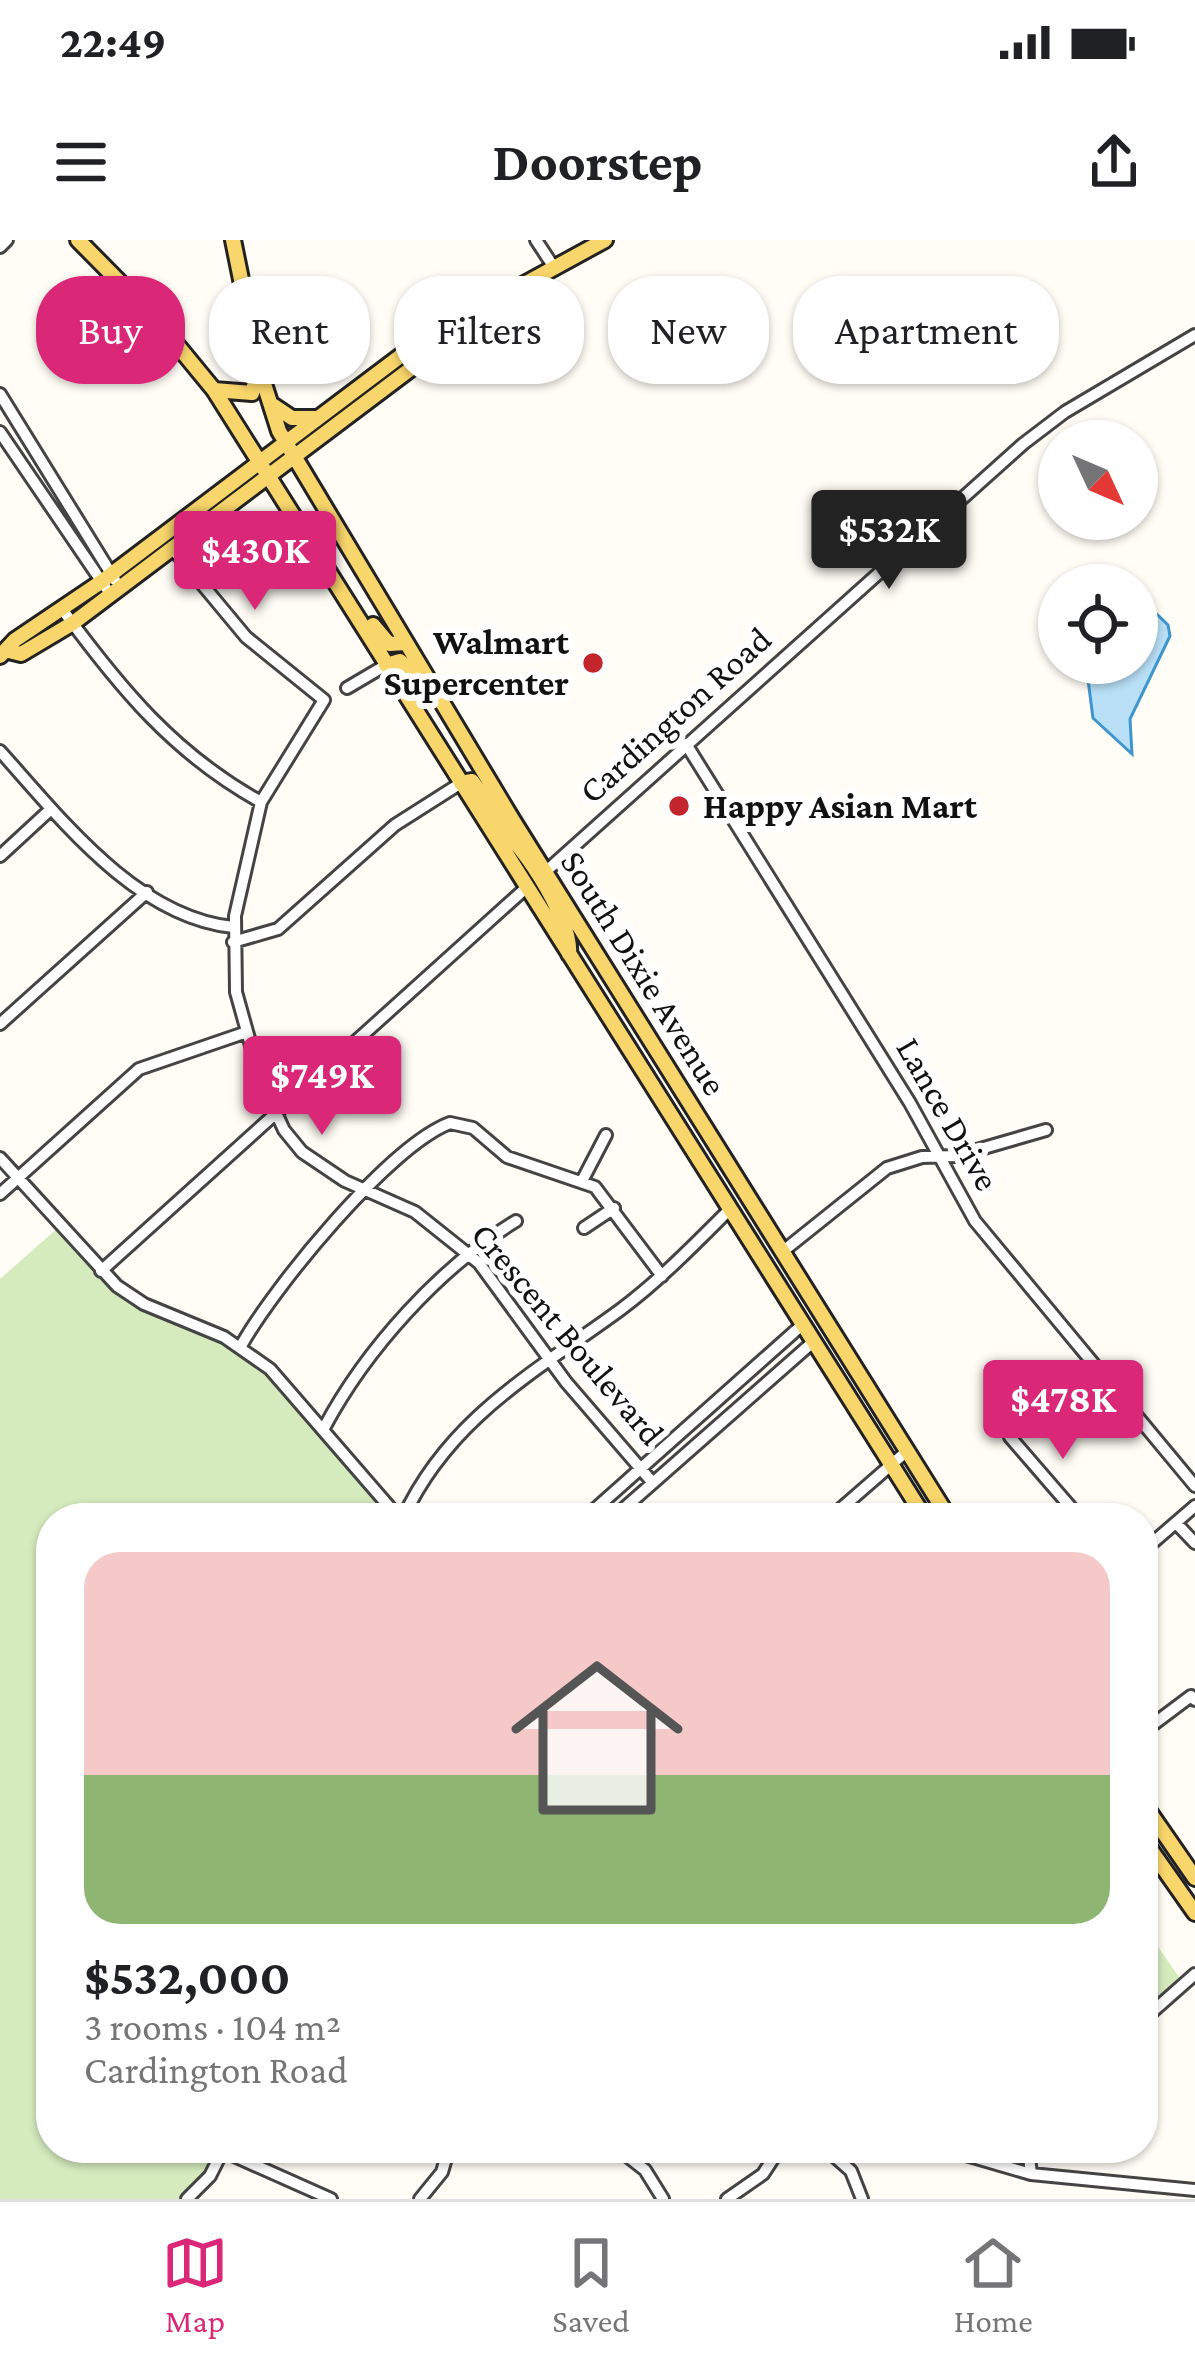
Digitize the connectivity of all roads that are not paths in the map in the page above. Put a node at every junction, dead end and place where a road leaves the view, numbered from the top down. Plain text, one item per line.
1 (7, 240) edge
2 (78, 240) edge
3 (233, 240) edge
4 (536, 240) edge
5 (605, 240) edge
6 (0, 247) edge
7 (555, 269) junction
8 (240, 276) edge
9 (541, 276) edge
10 (1195, 335) edge
11 (394, 361) edge
12 (255, 384) edge
13 (263, 384) edge
14 (395, 384) edge
15 (214, 390) junction
16 (0, 394) edge
17 (268, 401) junction
18 (315, 418) junction
19 (235, 422) junction
20 (0, 432) edge
21 (320, 438) junction
22 (285, 441) junction
23 (29, 445) junction
24 (16, 452) junction
25 (295, 456) junction
26 (259, 460) junction
27 (238, 475) junction
28 (268, 475) junction
29 (314, 491) junction
30 (70, 523) junction
31 (172, 548) junction
32 (336, 579) junction
33 (111, 584) junction
34 (62, 609) junction
35 (73, 623) junction
36 (406, 643) junction
37 (5, 654) edge
38 (386, 665) junction
39 (347, 688) dead end
40 (438, 697) junction
41 (463, 740) junction
42 (686, 744) junction
43 (0, 752) edge
44 (461, 783) junction
45 (261, 802) junction
46 (51, 809) junction
47 (512, 819) junction
48 (0, 856) edge
49 (537, 879) junction
50 (147, 892) junction
51 (233, 927) junction
52 (232, 942) junction
53 (0, 1024) edge
54 (244, 1033) junction
55 (276, 1114) junction
56 (1046, 1130) dead end
57 (606, 1135) dead end
58 (940, 1157) junction
59 (0, 1158) edge
60 (18, 1178) junction
61 (582, 1181) junction
62 (367, 1191) junction
63 (0, 1194) edge
64 (614, 1208) junction
65 (729, 1210) junction
66 (516, 1221) dead end
67 (584, 1228) dead end
68 (782, 1252) junction
69 (470, 1255) junction
70 (101, 1271) junction
71 (662, 1276) junction
72 (802, 1325) junction
73 (813, 1342) junction
74 (241, 1346) junction
75 (548, 1358) junction
76 (324, 1428) junction
77 (1010, 1437) dead end
78 (907, 1451) junction
79 (891, 1465) junction
80 (640, 1468) junction
81 (653, 1483) junction
82 (1195, 1486) edge
83 (388, 1503) edge
84 (410, 1503) edge
85 (602, 1503) edge
86 (631, 1503) edge
87 (847, 1503) edge
88 (915, 1503) edge
89 (940, 1503) edge
90 (1067, 1503) edge
91 (1195, 1506) edge
92 (1176, 1523) junction
93 (1158, 1539) edge
94 (1195, 1543) edge
95 (1195, 1700) edge
96 (1158, 1718) edge
97 (1158, 1825) edge
98 (1158, 1860) edge
99 (1195, 1878) edge
100 (1195, 1913) edge
101 (1195, 1973) edge
102 (1158, 2006) edge
103 (217, 2163) edge
104 (254, 2163) edge
105 (445, 2163) edge
106 (636, 2163) edge
107 (768, 2163) edge
108 (841, 2163) edge
109 (993, 2163) edge
110 (1030, 2163) edge
111 (1031, 2174) junction
112 (1162, 2190) junction
113 (1195, 2190) edge
114 (187, 2199) edge
115 (331, 2199) edge
116 (420, 2199) edge
117 (663, 2199) edge
118 (727, 2199) edge
119 (862, 2199) edge
120 (1145, 2199) edge

1 - 6 street
2 - 15 main road, South Dixie Avenue
3 - 8 main road, South Dixie Avenue
4 - 7 street
5 - 7 main road
7 - 9 main road
10 - 42 street, Cardington Road
11 - 18 main road
12 - 15 main road
13 - 17 main road, South Dixie Avenue
14 - 21 main road
15 - 19 main road, South Dixie Avenue
16 - 23 street
17 - 18 main road
17 - 22 main road, South Dixie Avenue
18 - 22 main road
19 - 26 main road, South Dixie Avenue
19 - 27 main road
20 - 24 street
21 - 25 main road
21 - 29 main road
22 - 25 main road, South Dixie Avenue
22 - 26 main road
23 - 24 street
23 - 30 street
24 - 30 street
25 - 28 main road
25 - 29 main road, South Dixie Avenue
26 - 27 main road
26 - 28 main road, South Dixie Avenue
27 - 33 main road
28 - 31 main road
28 - 32 main road, South Dixie Avenue
29 - 36 main road, South Dixie Avenue
30 - 33 street
31 - 33 main road
31 - 45 street, Crescent Boulevard
32 - 36 main road
32 - 38 main road, South Dixie Avenue
33 - 34 main road
33 - 35 main road
34 - 35 street
34 - 37 main road
35 - 37 main road
35 - 45 street
36 - 40 main road, South Dixie Avenue
38 - 39 street
38 - 40 main road
38 - 44 main road, South Dixie Avenue
40 - 41 main road, South Dixie Avenue
41 - 44 main road
41 - 47 main road, South Dixie Avenue
42 - 49 street, Cardington Road
42 - 58 street, Lance Drive
43 - 46 street
44 - 47 main road
44 - 49 main road, South Dixie Avenue
44 - 52 street
45 - 51 street, Crescent Boulevard
46 - 48 street
46 - 50 street
47 - 49 main road, South Dixie Avenue
49 - 55 street, Cardington Road
49 - 65 main road, South Dixie Avenue
49 - 68 main road, South Dixie Avenue
50 - 51 street
50 - 53 street
51 - 52 street, Crescent Boulevard
52 - 54 street, Crescent Boulevard
54 - 55 street, Crescent Boulevard
54 - 60 street
55 - 62 street, Crescent Boulevard
55 - 70 street, Cardington Road
56 - 58 street
57 - 61 street
58 - 68 street
58 - 82 street, Lance Drive
59 - 60 street
60 - 63 street
60 - 70 street
61 - 62 street
61 - 64 street
62 - 69 street, Crescent Boulevard
62 - 74 street
64 - 67 street
64 - 71 street
65 - 71 street
65 - 72 main road, South Dixie Avenue
66 - 69 street
68 - 78 main road, South Dixie Avenue
69 - 75 street, Crescent Boulevard
69 - 76 street
70 - 74 street
71 - 75 street
72 - 73 main road, South Dixie Avenue
72 - 80 street
73 - 79 main road, South Dixie Avenue
73 - 81 street
74 - 76 street
75 - 80 street, Crescent Boulevard
75 - 84 street
76 - 83 street
77 - 90 street
78 - 79 street
78 - 89 main road, South Dixie Avenue
79 - 87 street
79 - 88 main road, South Dixie Avenue
80 - 81 street, Crescent Boulevard
80 - 85 street
81 - 86 street
91 - 92 street
92 - 93 street
92 - 94 street
95 - 96 street
97 - 99 main road
98 - 100 main road
101 - 102 street
103 - 114 street
104 - 115 street
105 - 116 street
106 - 117 street
107 - 118 street
108 - 119 street
109 - 111 street
110 - 111 street
111 - 112 street
112 - 113 street
112 - 120 street

